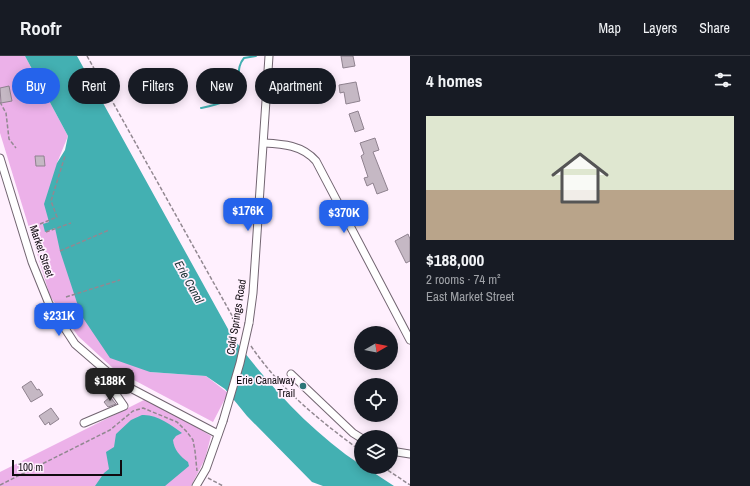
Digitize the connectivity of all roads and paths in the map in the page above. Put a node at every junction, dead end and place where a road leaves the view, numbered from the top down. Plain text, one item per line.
1 (87, 56) edge
2 (269, 56) edge
3 (0, 102) edge
4 (264, 143) junction
5 (16, 148) dead end
6 (65, 156) dead end
7 (0, 158) edge
8 (72, 223) dead end
9 (40, 224) dead end
10 (109, 230) dead end
11 (46, 232) dead end
12 (60, 251) dead end
13 (120, 280) dead end
14 (66, 297) dead end
15 (241, 331) dead end
16 (410, 340) edge
17 (250, 344) dead end
18 (291, 374) dead end
19 (119, 382) junction
20 (84, 423) dead end
21 (218, 434) junction
22 (354, 434) edge
23 (354, 446) edge
24 (398, 452) edge
25 (410, 454) edge
26 (197, 472) dead end
27 (394, 474) edge
28 (203, 475) dead end
29 (0, 485) edge
30 (410, 485) edge
31 (196, 486) edge
32 (223, 486) edge

1 - 15 path
2 - 4 street, Cold Springs Road
3 - 5 path
4 - 16 street
4 - 21 street, Cold Springs Road, bridge
6 - 9 path
7 - 19 street, Market Street
8 - 11 path
10 - 12 path
13 - 14 path
17 - 23 path
18 - 22 street
19 - 20 street
19 - 21 street, Market Street
21 - 31 street, Cold Springs Road
24 - 25 street
26 - 29 path
27 - 30 path
28 - 32 path

